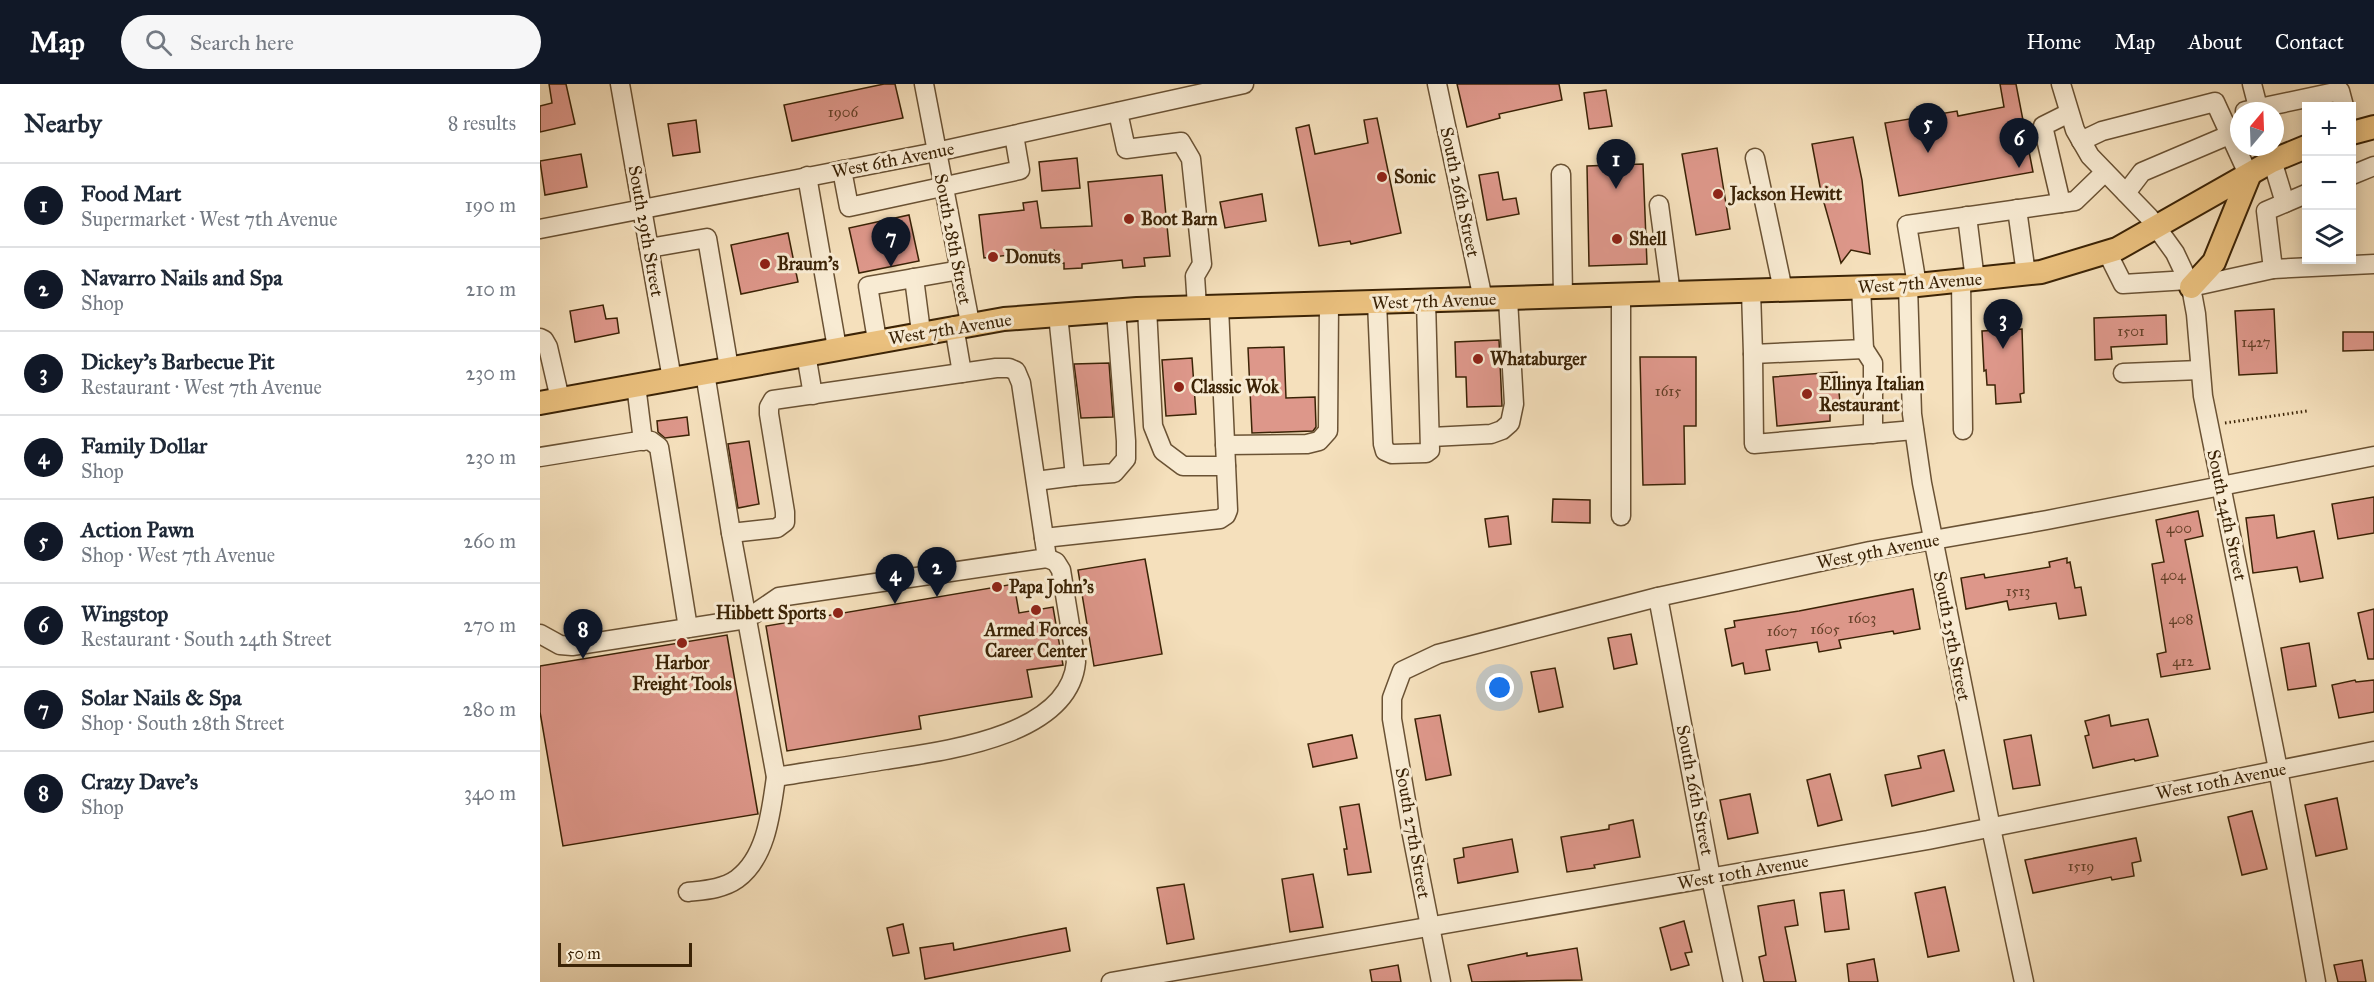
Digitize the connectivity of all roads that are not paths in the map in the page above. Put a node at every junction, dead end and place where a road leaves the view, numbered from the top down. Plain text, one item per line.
1 (620, 84) edge
2 (924, 84) edge
3 (1244, 84) edge
4 (1437, 84) edge
5 (2061, 84) edge
6 (2252, 84) edge
7 (2253, 102) edge
8 (2343, 102) edge
9 (2284, 103) edge
10 (1118, 112) junction
11 (2069, 113) junction
12 (2230, 114) edge
13 (2221, 116) junction
14 (1014, 135) junction
15 (2229, 135) junction
16 (2081, 141) junction
17 (2302, 148) edge
18 (2284, 151) edge
19 (936, 152) junction
20 (2268, 156) edge
21 (2271, 156) edge
22 (1755, 158) dead end
23 (2374, 166) edge
24 (842, 170) junction
25 (2105, 172) junction
26 (2356, 173) edge
27 (1561, 174) dead end
28 (2249, 176) junction
29 (807, 177) junction
30 (943, 187) junction
31 (2126, 193) junction
32 (2302, 196) edge
33 (2061, 202) junction
34 (2285, 203) junction
35 (1659, 205) dead end
36 (642, 208) junction
37 (2017, 209) junction
38 (1966, 216) junction
39 (540, 228) edge
40 (2157, 228) junction
41 (649, 248) junction
42 (2107, 252) junction
43 (2374, 264) edge
44 (2273, 268) junction
45 (960, 270) junction
46 (2026, 274) junction
47 (915, 278) junction
48 (1968, 280) junction
49 (2189, 284) junction
50 (1912, 285) junction
51 (1861, 287) junction
52 (1783, 290) junction
53 (1751, 291) junction
54 (1671, 294) junction
55 (1621, 296) junction
56 (1563, 297) junction
57 (1483, 299) junction
58 (1508, 299) junction
59 (1426, 301) junction
60 (1377, 302) junction
61 (1329, 303) junction
62 (1208, 307) junction
63 (1147, 308) junction
64 (1116, 310) junction
65 (1058, 315) junction
66 (962, 325) junction
67 (921, 332) junction
68 (540, 338) edge
69 (877, 340) junction
70 (837, 348) junction
71 (1864, 349) junction
72 (806, 354) junction
73 (1753, 354) junction
74 (729, 368) junction
75 (2200, 370) junction
76 (705, 373) junction
77 (962, 373) junction
78 (2123, 373) dead end
79 (672, 379) junction
80 (636, 386) junction
81 (813, 395) junction
82 (550, 401) edge
83 (1914, 430) junction
84 (1964, 430) dead end
85 (1873, 434) junction
86 (1431, 437) junction
87 (643, 441) junction
88 (1225, 446) junction
89 (2374, 456) edge
90 (540, 457) edge
91 (1226, 466) junction
92 (1075, 476) junction
93 (1036, 481) junction
94 (2221, 486) junction
95 (1621, 516) dead end
96 (731, 533) junction
97 (1044, 538) junction
98 (1933, 540) junction
99 (1047, 558) junction
100 (1658, 597) junction
101 (746, 618) junction
102 (687, 628) junction
103 (540, 634) edge
104 (1396, 684) joint
105 (2374, 751) edge
106 (2277, 770) junction
107 (776, 777) junction
108 (1990, 828) junction
109 (1711, 878) junction
110 (688, 892) dead end
111 (1430, 926) junction
112 (1151, 978) edge
113 (1111, 982) edge
114 (1441, 982) edge
115 (1733, 982) edge
116 (2024, 982) edge
117 (2316, 982) edge

1 - 36 street, South 29th Street
2 - 19 street, South 28th Street
3 - 10 street, West 6th Avenue
4 - 57 street, South 26th Street
5 - 11 street, South 24th Street
6 - 7 street
8 - 9 street
10 - 14 street, West 6th Avenue
10 - 62 street
11 - 16 street, South 24th Street
11 - 33 street
12 - 13 street
13 - 15 street
13 - 16 street
14 - 19 street, West 6th Avenue
14 - 30 street
15 - 28 street
15 - 31 street
16 - 25 street, South 24th Street
17 - 18 main road, West 7th Avenue
19 - 24 street, West 6th Avenue
19 - 30 street, South 28th Street
20 - 28 main road, West 7th Avenue
21 - 34 street
22 - 52 street
23 - 26 street
24 - 29 street, West 6th Avenue
24 - 30 street
25 - 31 street, South 24th Street
25 - 33 street
27 - 56 street
28 - 40 main road, West 7th Avenue
28 - 49 main road
29 - 36 street, West 6th Avenue
29 - 70 street
30 - 45 street, South 28th Street
31 - 40 street, South 24th Street
32 - 34 street
33 - 37 street
34 - 44 street
35 - 54 street
36 - 39 street, West 6th Avenue
36 - 41 street, South 29th Street
37 - 38 street
37 - 46 street
38 - 48 street
38 - 50 street, South 25th Street
40 - 42 main road, West 7th Avenue
40 - 49 street, South 24th Street
41 - 74 street
41 - 79 street, South 29th Street
42 - 46 main road, West 7th Avenue
42 - 49 street
43 - 44 street
44 - 49 street
45 - 47 street
45 - 66 street, South 28th Street
46 - 48 main road, West 7th Avenue
47 - 67 street
47 - 69 street
48 - 50 main road, West 7th Avenue
48 - 84 street
49 - 75 street, South 24th Street
50 - 51 main road, West 7th Avenue
50 - 83 street, South 25th Street
51 - 52 main road, West 7th Avenue
51 - 71 street
52 - 53 main road, West 7th Avenue
53 - 54 main road, West 7th Avenue
53 - 73 street
54 - 55 main road, West 7th Avenue
55 - 56 main road, West 7th Avenue
55 - 95 street
56 - 58 main road, West 7th Avenue
57 - 58 main road, West 7th Avenue
57 - 59 main road, West 7th Avenue
58 - 86 street
59 - 60 main road, West 7th Avenue
59 - 86 street
60 - 61 main road, West 7th Avenue
60 - 86 street
61 - 62 main road, West 7th Avenue
61 - 88 street
62 - 63 main road, West 7th Avenue
62 - 88 street
63 - 64 main road, West 7th Avenue
63 - 91 street
64 - 65 main road, West 7th Avenue
64 - 92 street
65 - 66 main road, West 7th Avenue
65 - 92 street
66 - 67 main road, West 7th Avenue
66 - 77 street, South 28th Street
67 - 69 main road, West 7th Avenue
68 - 82 street
69 - 70 main road, West 7th Avenue
70 - 72 main road, West 7th Avenue
71 - 73 street
71 - 85 street
72 - 74 main road, West 7th Avenue
72 - 81 street
73 - 85 street
74 - 76 main road, West 7th Avenue
75 - 78 street
75 - 94 street, South 24th Street
76 - 79 main road, West 7th Avenue
76 - 96 street
77 - 81 street
77 - 93 street
79 - 80 main road, West 7th Avenue
80 - 82 main road, West 7th Avenue
80 - 87 street
81 - 96 street
83 - 85 street
83 - 98 street, South 25th Street
87 - 90 street
87 - 102 street
88 - 91 street
89 - 94 street, West 9th Avenue
91 - 97 street
92 - 93 street
93 - 97 street
94 - 98 street, West 9th Avenue
94 - 106 street, South 24th Street
96 - 101 street
97 - 99 street
98 - 100 street, West 9th Avenue
98 - 108 street, South 25th Street
99 - 101 street
99 - 107 street
100 - 104 street, West 9th Avenue
100 - 109 street, South 26th Street
101 - 102 street
101 - 107 street
102 - 103 street
104 - 111 street, South 27th Street
105 - 106 street, West 10th Avenue
106 - 108 street, West 10th Avenue
106 - 117 street, South 24th Street
107 - 110 street
108 - 109 street, West 10th Avenue
108 - 116 street, South 25th Street
109 - 111 street, West 10th Avenue
109 - 115 street, South 26th Street
111 - 112 street, West 10th Avenue
111 - 114 street, South 27th Street
112 - 113 street, West 10th Avenue

